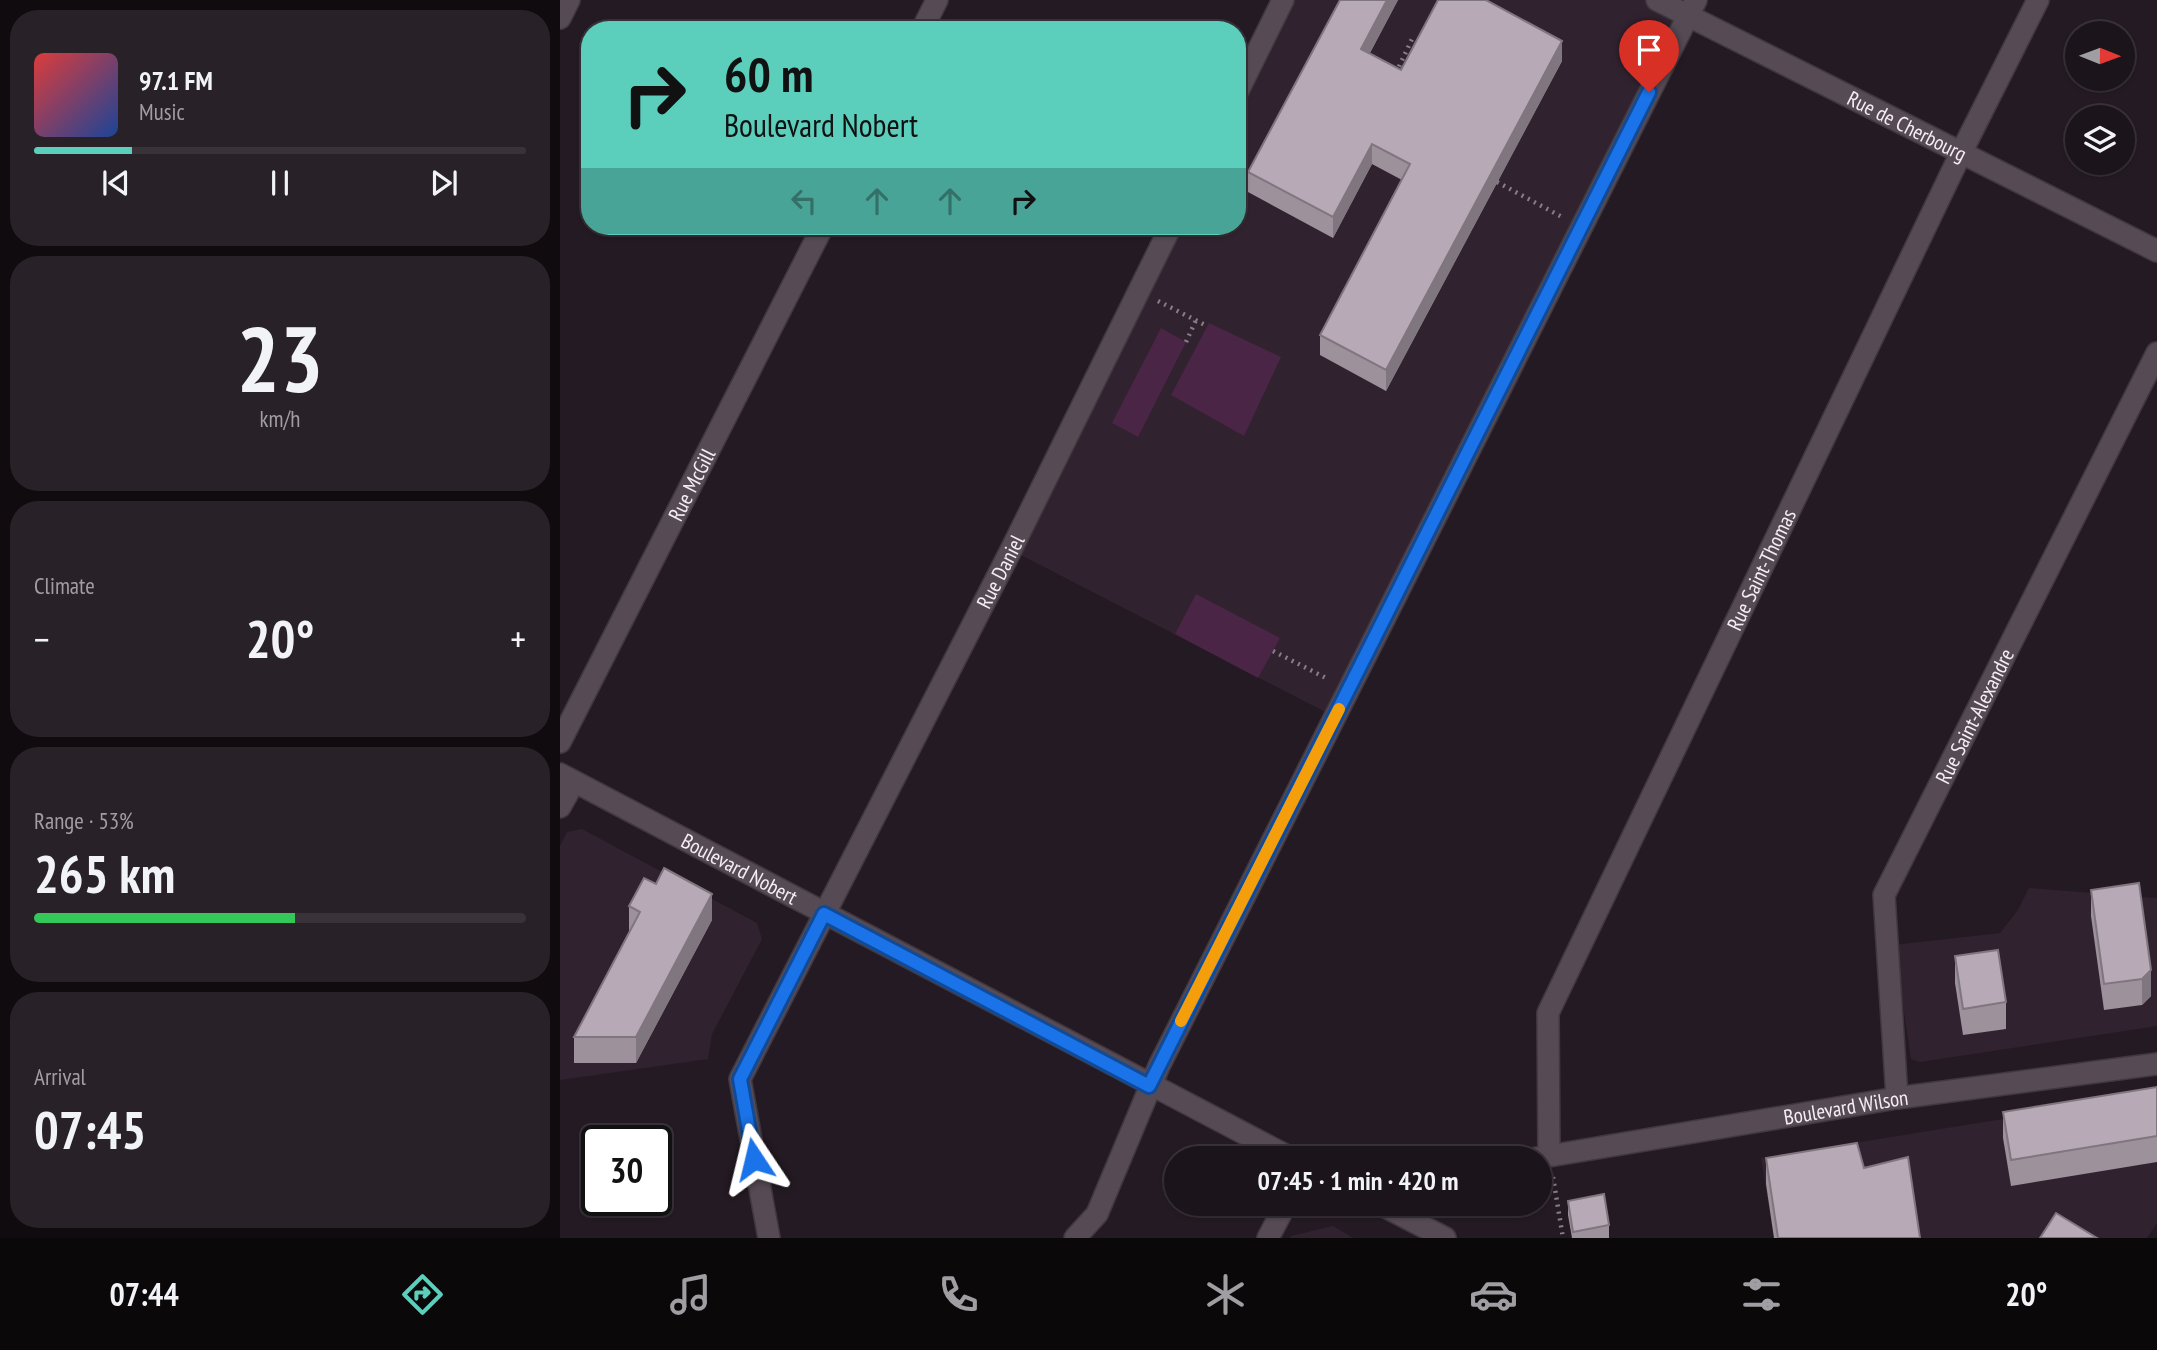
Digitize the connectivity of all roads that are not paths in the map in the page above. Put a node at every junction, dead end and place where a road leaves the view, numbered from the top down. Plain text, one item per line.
1 (569, 0) edge
2 (937, 0) edge
3 (1283, 0) edge
4 (1657, 0) edge
5 (2038, 0) edge
6 (1692, 8) edge
7 (560, 18) edge
8 (926, 21) edge
9 (1246, 75) edge
10 (1961, 153) junction
11 (818, 235) edge
12 (1167, 235) edge
13 (2157, 251) edge
14 (2157, 353) edge
15 (560, 742) edge
16 (567, 778) edge
17 (560, 807) edge
18 (824, 914) junction
19 (2157, 1064) edge
20 (1149, 1086) junction
21 (1897, 1098) junction
22 (1267, 1146) edge
23 (1542, 1146) edge
24 (1552, 1155) edge
25 (1280, 1216) edge
26 (1403, 1216) edge
27 (769, 1238) edge
28 (1075, 1238) edge
29 (1268, 1238) edge
30 (1445, 1238) edge

1 - 7 street
2 - 8 street
3 - 9 street
4 - 6 street, Rue de Cherbourg
5 - 10 street, Rue Saint-Thomas
6 - 10 street, Rue de Cherbourg
6 - 20 street
10 - 13 street, Rue de Cherbourg
10 - 23 street, Rue Saint-Thomas
11 - 15 street, Rue McGill
12 - 18 street, Rue Daniel
14 - 21 street, Rue Saint-Alexandre
16 - 17 street
16 - 18 street, Boulevard Nobert
18 - 20 street, Boulevard Nobert
18 - 27 street, Rue Daniel
19 - 21 street, Boulevard Wilson
20 - 22 street, Boulevard Nobert
20 - 28 street
21 - 24 street, Boulevard Wilson
25 - 29 street
26 - 30 street

